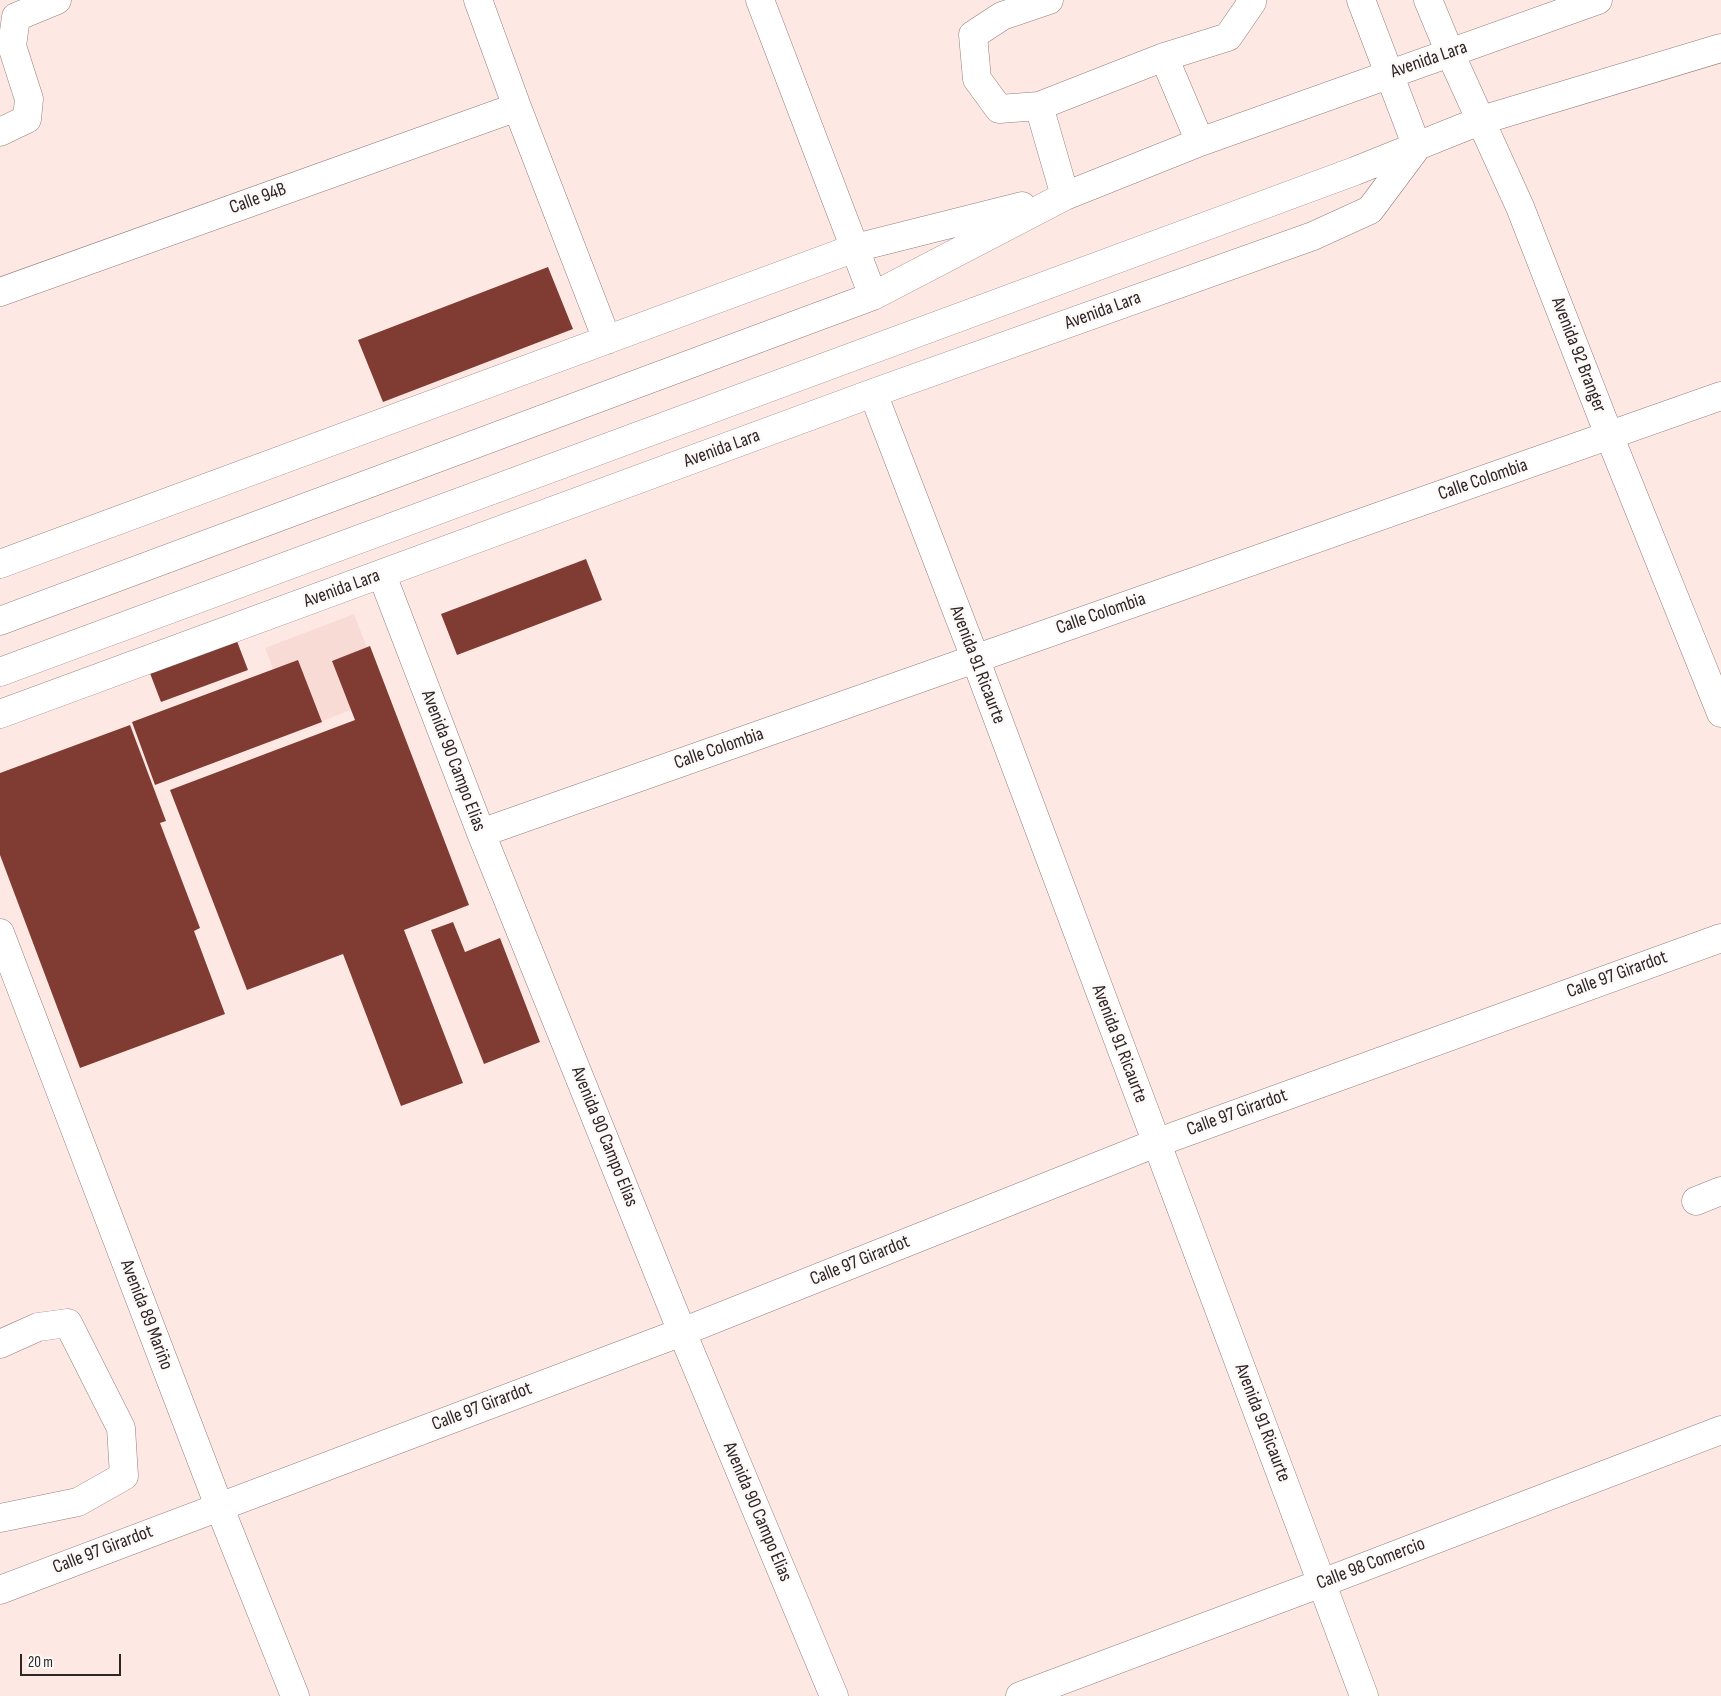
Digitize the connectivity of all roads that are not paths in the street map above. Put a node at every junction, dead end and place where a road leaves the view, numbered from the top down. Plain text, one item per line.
1 (57, 0) edge
2 (478, 0) edge
3 (760, 0) edge
4 (1049, 0) edge
5 (1251, 0) edge
6 (1361, 0) edge
7 (1428, 0) edge
8 (1598, 0) edge
9 (1450, 53) junction
10 (1714, 54) edge
11 (1164, 58) junction
12 (1390, 74) junction
13 (516, 106) junction
14 (1039, 106) junction
15 (1482, 120) junction
16 (0, 132) edge
17 (1200, 142) junction
18 (1417, 147) junction
19 (1065, 196) junction
20 (855, 248) junction
21 (0, 292) edge
22 (873, 296) junction
23 (607, 340) junction
24 (873, 393) junction
25 (1721, 396) edge
26 (1609, 435) junction
27 (0, 564) edge
28 (382, 575) junction
29 (0, 621) edge
30 (975, 658) junction
31 (0, 672) edge
32 (1721, 713) edge
33 (0, 714) edge
34 (481, 833) junction
35 (0, 933) edge
36 (1721, 938) edge
37 (1156, 1142) junction
38 (1721, 1191) edge
39 (1696, 1201) dead end
40 (682, 1332) junction
41 (0, 1344) edge
42 (1721, 1430) edge
43 (219, 1506) junction
44 (0, 1518) edge
45 (1322, 1583) junction
46 (0, 1590) edge
47 (296, 1696) edge
48 (834, 1696) edge
49 (1020, 1696) edge
50 (1364, 1696) edge

1 - 16 street
2 - 13 street
3 - 20 street
4 - 14 street
5 - 11 street
6 - 12 street
7 - 9 street, Avenida 92 Branger
8 - 9 street, Avenida Lara
9 - 12 street, Avenida Lara
9 - 15 street, Avenida 92 Branger
10 - 15 street
11 - 14 street
11 - 17 street
12 - 17 street, Avenida Lara
12 - 18 street
13 - 21 street, Calle 94B
13 - 23 street
14 - 19 street
15 - 18 street
15 - 26 street, Avenida 92 Branger
17 - 19 street, Avenida Lara
18 - 24 street, Avenida Lara
18 - 31 street
19 - 20 street, Avenida Lara
19 - 22 street, Avenida Lara
20 - 22 street
20 - 23 street, Avenida Lara
22 - 29 street, Avenida Lara
23 - 27 street, Avenida Lara
24 - 28 street, Avenida Lara
24 - 30 street, Avenida 91 Ricaurte
25 - 26 street, Calle Colombia
26 - 30 street, Calle Colombia
26 - 32 street, Avenida 92 Branger
28 - 33 street, Avenida Lara
28 - 34 street, Avenida 90 Campo Elias
30 - 34 street, Calle Colombia
30 - 37 street, Avenida 91 Ricaurte
34 - 40 street, Avenida 90 Campo Elias
35 - 43 street, Avenida 89 Mariño
36 - 37 street, Calle 97 Girardot
37 - 40 street, Calle 97 Girardot
37 - 45 street, Avenida 91 Ricaurte
38 - 39 street
40 - 43 street, Calle 97 Girardot
40 - 48 street, Avenida 90 Campo Elias
41 - 44 street
42 - 45 street, Calle 98 Comercio
43 - 46 street, Calle 97 Girardot
43 - 47 street, Avenida 89 Mariño
45 - 49 street, Calle 98 Comercio
45 - 50 street, Avenida 91 Ricaurte

